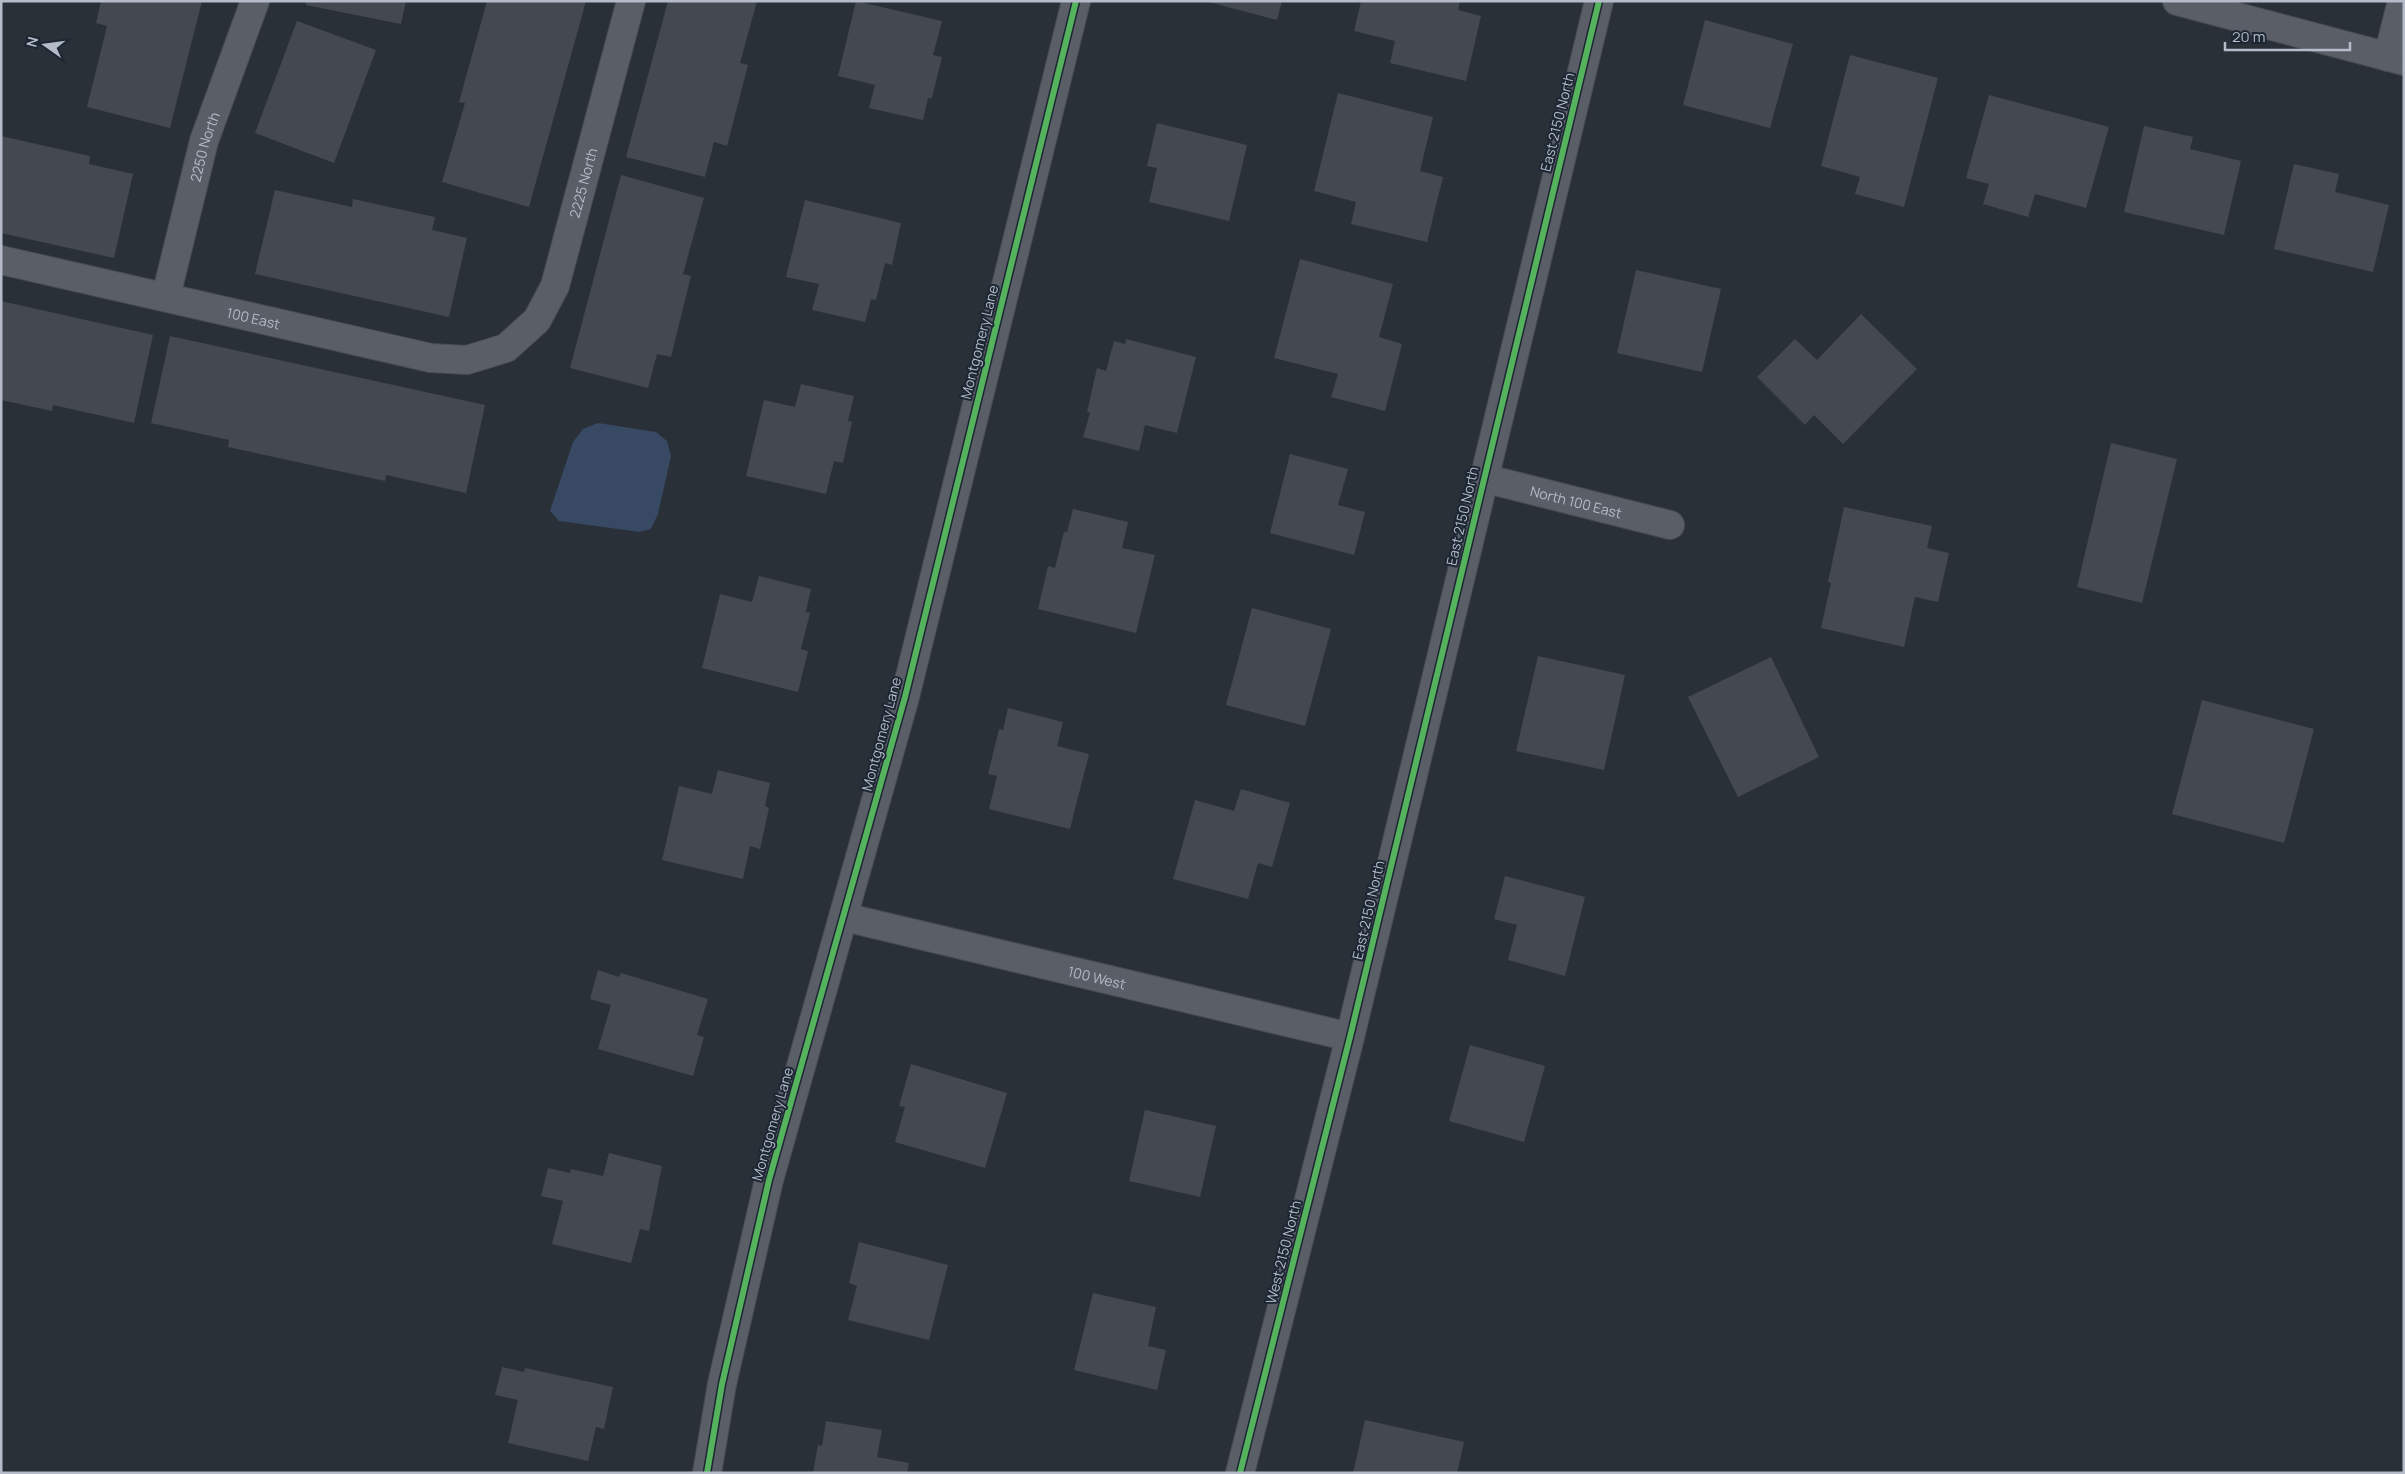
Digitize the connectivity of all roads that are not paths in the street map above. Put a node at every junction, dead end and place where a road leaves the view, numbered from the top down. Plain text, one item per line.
1 (255, 1) edge
2 (631, 1) edge
3 (1076, 1) edge
4 (1599, 1) edge
5 (2177, 1) edge
6 (2402, 1) edge
7 (2396, 59) edge
8 (1, 260) edge
9 (166, 296) junction
10 (506, 348) joint
11 (1483, 478) junction
12 (1670, 525) dead end
13 (844, 917) junction
14 (1350, 1037) junction
15 (707, 1473) edge
16 (1240, 1473) edge

1 - 9 street, 2250 North
2 - 10 street, 2225 North
3 - 13 street, Montgomery Lane
4 - 11 street, East 2150 North
5 - 7 street
6 - 7 street
8 - 9 street, 100 East
9 - 10 street, 100 East
11 - 12 street, North 100 East
11 - 14 street, East 2150 North
13 - 14 street, 100 West
13 - 15 street, Montgomery Lane
14 - 16 street, West 2150 North

